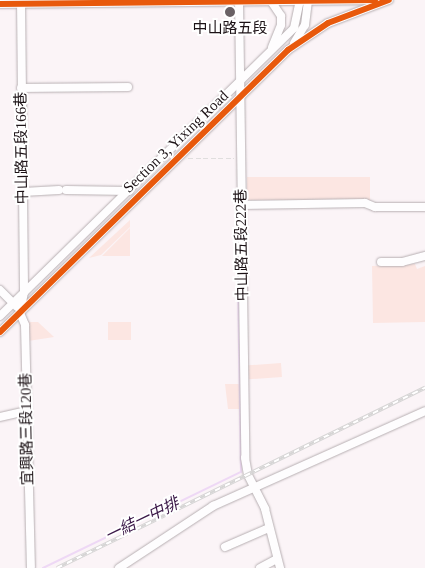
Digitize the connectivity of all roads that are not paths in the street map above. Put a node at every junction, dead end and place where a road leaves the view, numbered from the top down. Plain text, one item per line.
1 (388, 0) edge
2 (129, 1) edge
3 (239, 1) edge
4 (271, 1) edge
5 (304, 1) edge
6 (21, 2) edge
7 (0, 4) edge
8 (288, 50) junction
9 (268, 53) junction
10 (240, 82) junction
11 (128, 87) dead end
12 (21, 88) junction
13 (240, 97) junction
14 (129, 191) junction
15 (23, 192) junction
16 (242, 205) junction
17 (425, 207) edge
18 (425, 256) edge
19 (382, 262) dead end
20 (0, 290) edge
21 (24, 292) junction
22 (14, 302) junction
23 (20, 313) junction
24 (0, 316) edge
25 (0, 332) edge
26 (27, 411) junction
27 (425, 411) edge
28 (0, 417) edge
29 (254, 486) junction
30 (268, 528) junction
31 (224, 547) dead end
32 (277, 559) junction
33 (31, 567) edge
34 (119, 568) edge
35 (260, 568) edge
36 (280, 568) edge

1 - 5 street
1 - 8 street, Section 3, Yixing Road
2 - 3 street
2 - 6 street
3 - 4 street
3 - 10 street, 中山路五段222巷
4 - 5 street
4 - 9 street, Section 3, Yixing Road
5 - 8 street, Section 3, Yixing Road
5 - 9 street, Section 3, Yixing Road
6 - 7 street
6 - 12 street, 中山路五段166巷
8 - 13 street, Section 3, Yixing Road
9 - 10 street, Section 3, Yixing Road
10 - 13 street, 中山路五段222巷
10 - 14 street, Section 3, Yixing Road
11 - 12 street
12 - 15 street, 中山路五段166巷
13 - 16 street, 中山路五段222巷
13 - 23 street, Section 3, Yixing Road
14 - 15 street
14 - 21 street, Section 3, Yixing Road
15 - 21 street, 中山路五段166巷
16 - 17 street
16 - 29 street, 中山路五段222巷
18 - 19 street
20 - 22 street
21 - 22 street, Section 3, Yixing Road
21 - 23 street, 宜興路三段120巷
22 - 23 street
22 - 24 street, Section 3, Yixing Road
23 - 25 street, Section 3, Yixing Road
23 - 26 street, 宜興路三段120巷
26 - 28 street
26 - 33 street, 宜興路三段120巷
27 - 29 street
29 - 30 street, 中山路五段222巷
29 - 34 street
30 - 31 street
30 - 32 street, 中山路五段222巷
32 - 35 street
32 - 36 street, 中山路五段222巷

